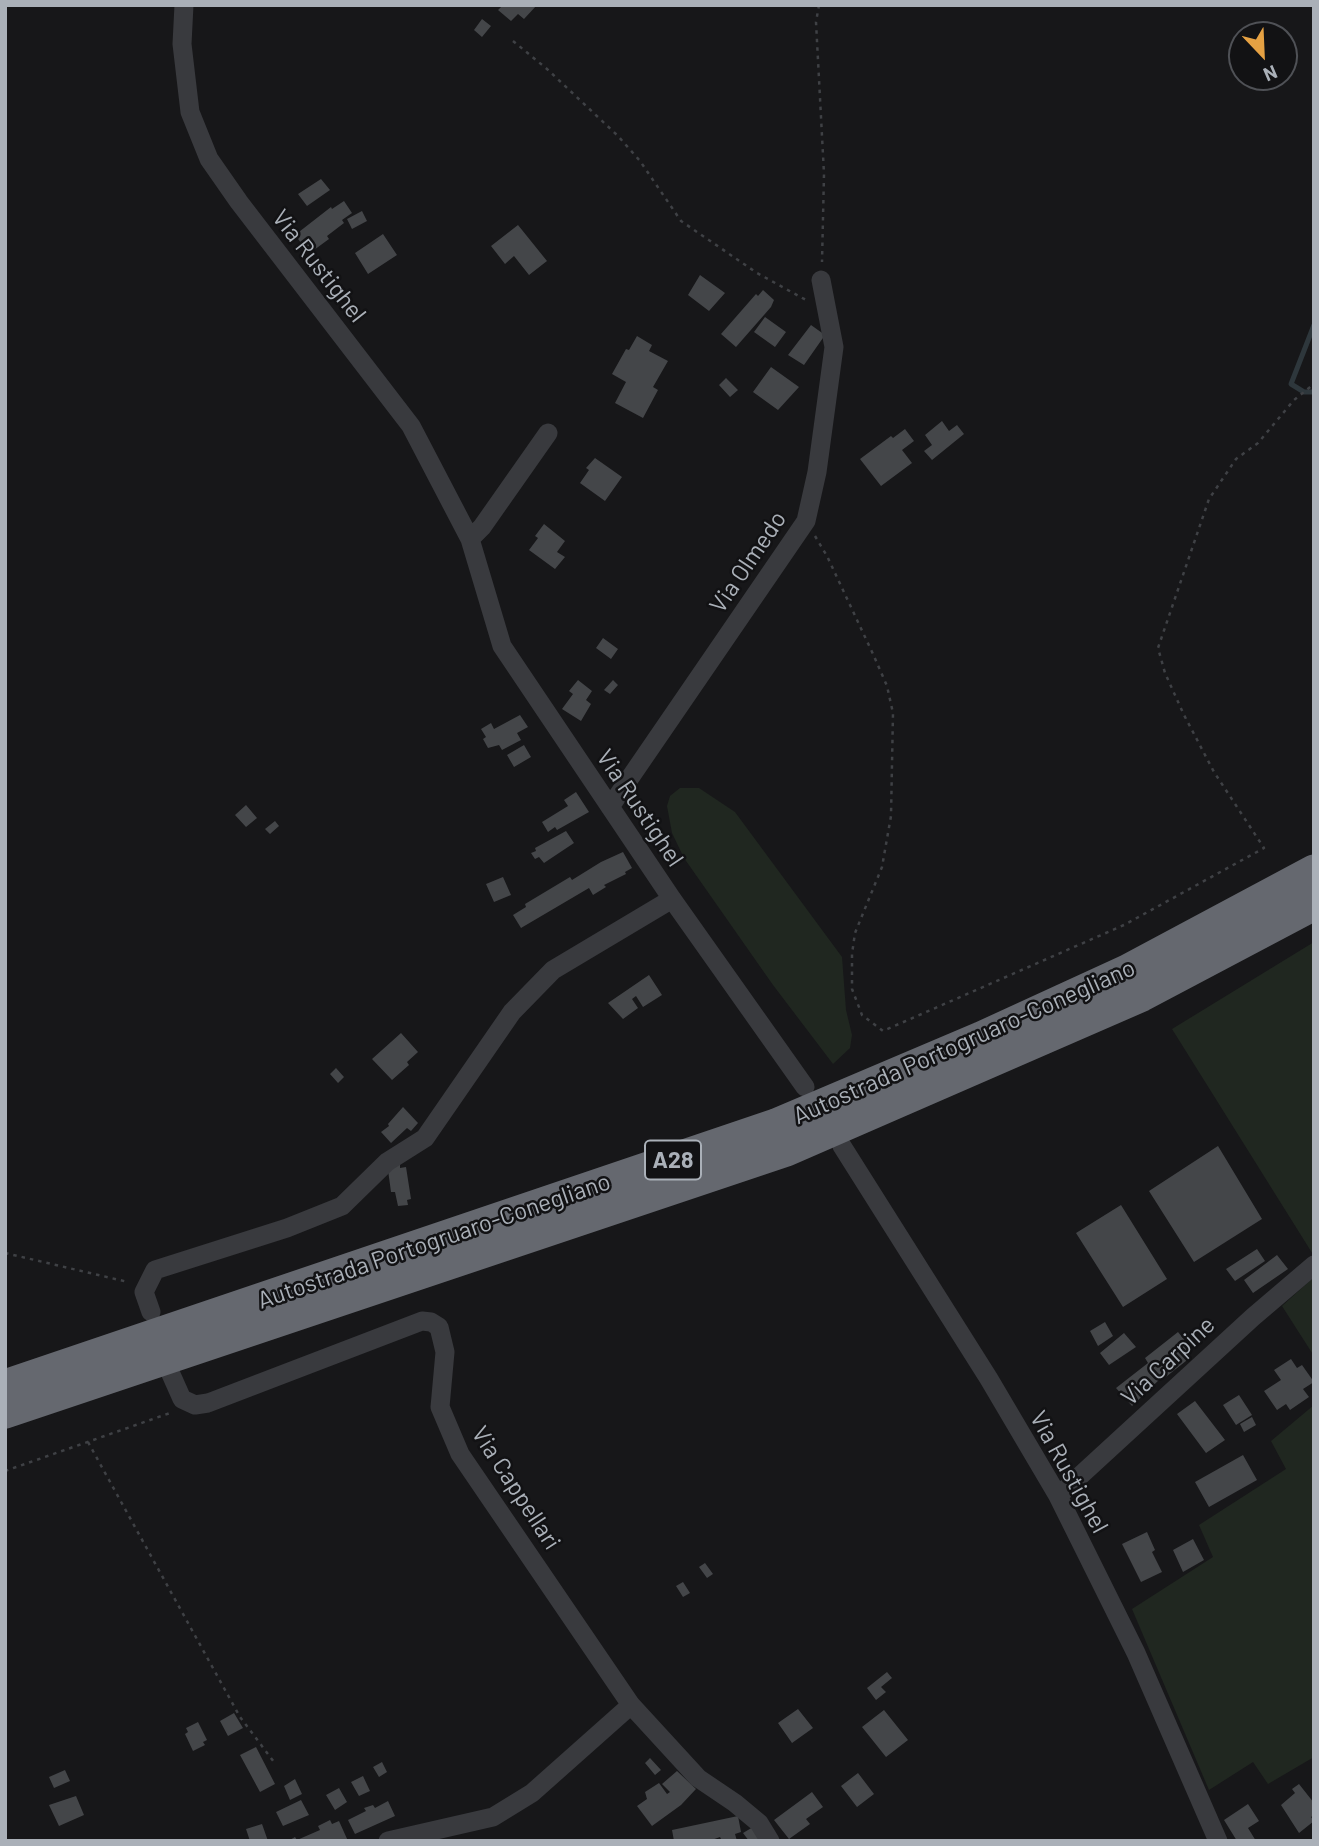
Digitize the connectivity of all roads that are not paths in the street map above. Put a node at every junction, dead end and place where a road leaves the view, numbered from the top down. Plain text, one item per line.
1 (184, 5) edge
2 (821, 280) road end
3 (548, 433) dead end
4 (470, 538) junction
5 (610, 807) junction
6 (1314, 871) edge
7 (672, 899) junction
8 (1314, 904) edge
9 (805, 1087) dead end
10 (842, 1146) dead end
11 (1314, 1265) edge
12 (151, 1312) dead end
13 (170, 1372) dead end
14 (5, 1386) edge
15 (5, 1412) edge
16 (1058, 1496) junction
17 (631, 1705) junction
18 (388, 1841) edge
19 (770, 1841) edge
20 (1218, 1841) edge

1 - 4 street, Via Rustighel
2 - 5 street, Via Olmedo
3 - 4 street
4 - 5 street, Via Rustighel
5 - 7 street, Via Rustighel
6 - 14 highway, Autostrada Portogruaro-Conegliano / A28
7 - 9 street, Via Rustighel
7 - 12 street
8 - 15 highway, Autostrada Portogruaro-Conegliano / A28
10 - 16 street, Via Rustighel
11 - 16 street, Via Carpine
13 - 17 street, Via Cappellari
16 - 20 street, Via Rustighel
17 - 18 street
17 - 19 street, Via Cappellari

